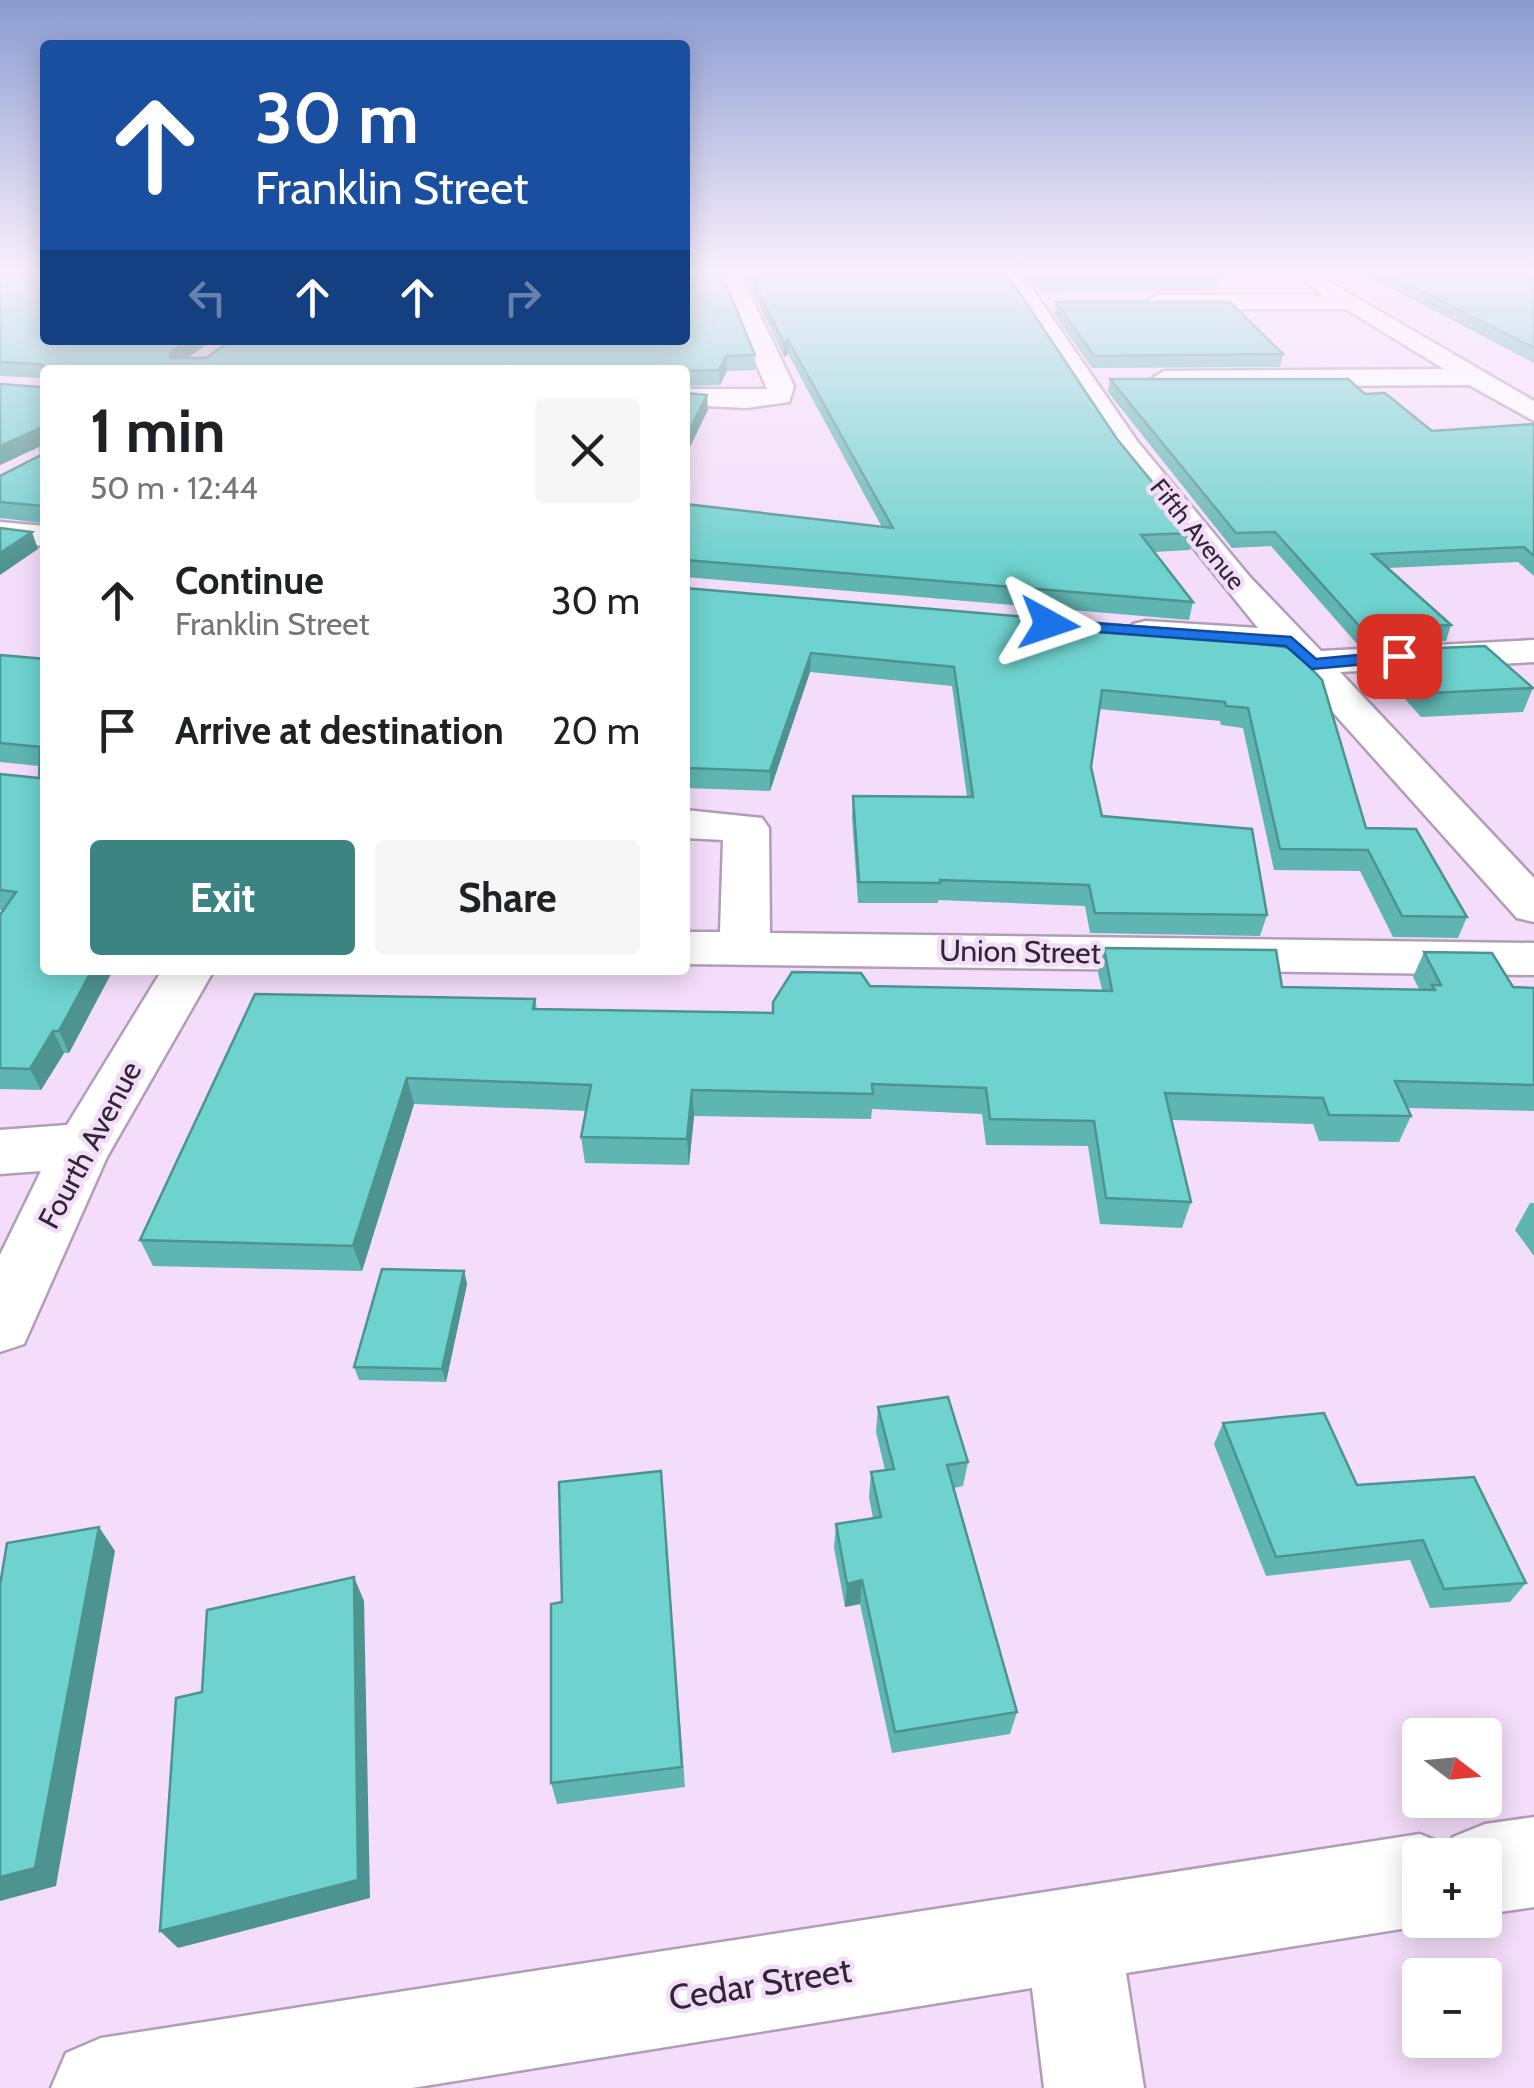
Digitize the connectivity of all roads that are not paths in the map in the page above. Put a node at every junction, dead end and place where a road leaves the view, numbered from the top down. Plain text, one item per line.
1 (774, 371) edge
2 (1075, 371) edge
3 (1463, 371) edge
4 (1472, 377) junction
5 (1081, 380) junction
6 (690, 396) edge
7 (1534, 413) edge
8 (0, 532) edge
9 (40, 536) edge
10 (1104, 629) edge
11 (1534, 651) edge
12 (1301, 653) junction
13 (690, 824) edge
14 (1534, 907) edge
15 (690, 948) edge
16 (745, 948) junction
17 (1534, 959) edge
18 (185, 975) edge
19 (84, 1145) junction
20 (0, 1152) edge
21 (0, 1324) edge
22 (1534, 1862) edge
23 (1502, 1867) edge
24 (1402, 1883) edge
25 (1073, 1934) junction
26 (101, 2088) edge
27 (1094, 2088) edge

1 - 6 street
2 - 5 street, Fifth Avenue
3 - 4 street
4 - 5 street
4 - 7 street
5 - 12 street, Fifth Avenue
8 - 9 street
10 - 12 street
11 - 12 street
12 - 14 street, Fifth Avenue
13 - 16 street
15 - 16 street, Union Street
16 - 17 street, Union Street
18 - 19 street, Fourth Avenue
19 - 20 street
19 - 21 street, Fourth Avenue
22 - 23 street
24 - 25 street, Cedar Street
25 - 26 street, Cedar Street
25 - 27 street

